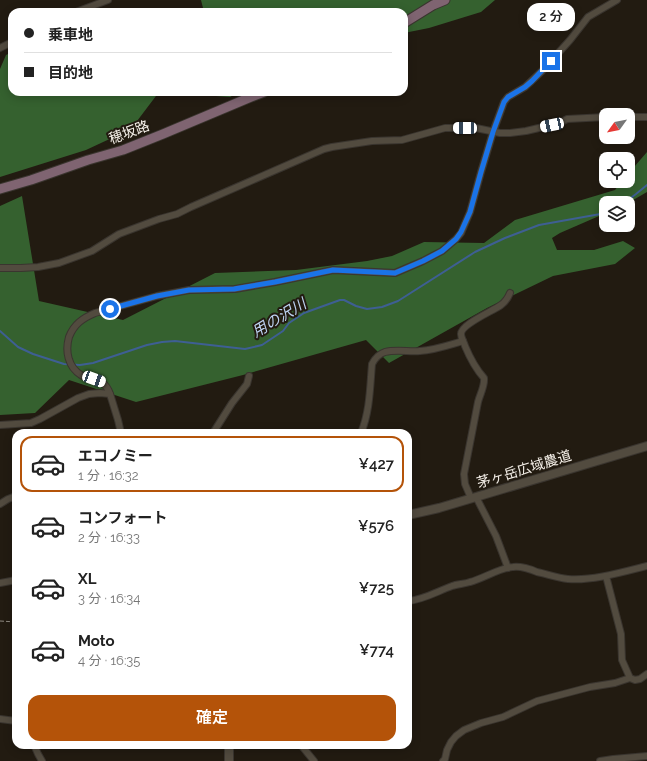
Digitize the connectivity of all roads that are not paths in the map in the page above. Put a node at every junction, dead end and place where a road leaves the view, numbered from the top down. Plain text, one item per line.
1 (108, 0) edge
2 (445, 0) edge
3 (617, 0) edge
4 (87, 8) edge
5 (408, 21) edge
6 (251, 96) edge
7 (599, 117) edge
8 (635, 117) edge
9 (647, 117) edge
10 (493, 132) junction
11 (0, 189) edge
12 (0, 268) edge
13 (510, 293) dead end
14 (463, 341) junction
15 (249, 376) dead end
16 (110, 394) junction
17 (0, 425) edge
18 (120, 429) edge
19 (216, 429) edge
20 (363, 429) edge
21 (647, 446) edge
22 (474, 497) junction
23 (12, 498) edge
24 (0, 504) edge
25 (412, 514) edge
26 (647, 566) edge
27 (508, 568) junction
28 (606, 576) junction
29 (12, 580) edge
30 (0, 582) edge
31 (412, 600) edge
32 (647, 674) edge
33 (630, 678) junction
34 (0, 719) edge
35 (12, 720) edge
36 (36, 749) edge
37 (229, 749) edge
38 (304, 749) edge
39 (647, 756) edge
40 (42, 761) edge
41 (230, 761) edge
42 (314, 761) edge
43 (443, 761) edge
44 (600, 761) edge

1 - 4 street
2 - 5 main road
3 - 10 street
6 - 11 main road, 穂坂路
7 - 10 street
8 - 9 street
10 - 12 street
10 - 16 street
13 - 14 street
14 - 20 street
14 - 22 street
15 - 19 street
16 - 17 street
16 - 18 street
21 - 22 street, 茅ヶ岳広域農道
22 - 25 street, 茅ヶ岳広域農道
22 - 27 street
23 - 24 street
26 - 28 street
27 - 28 street
27 - 31 street
28 - 33 street
29 - 30 street
32 - 33 street
33 - 43 street
34 - 35 street
36 - 40 street
37 - 41 street
38 - 42 street
39 - 44 street

